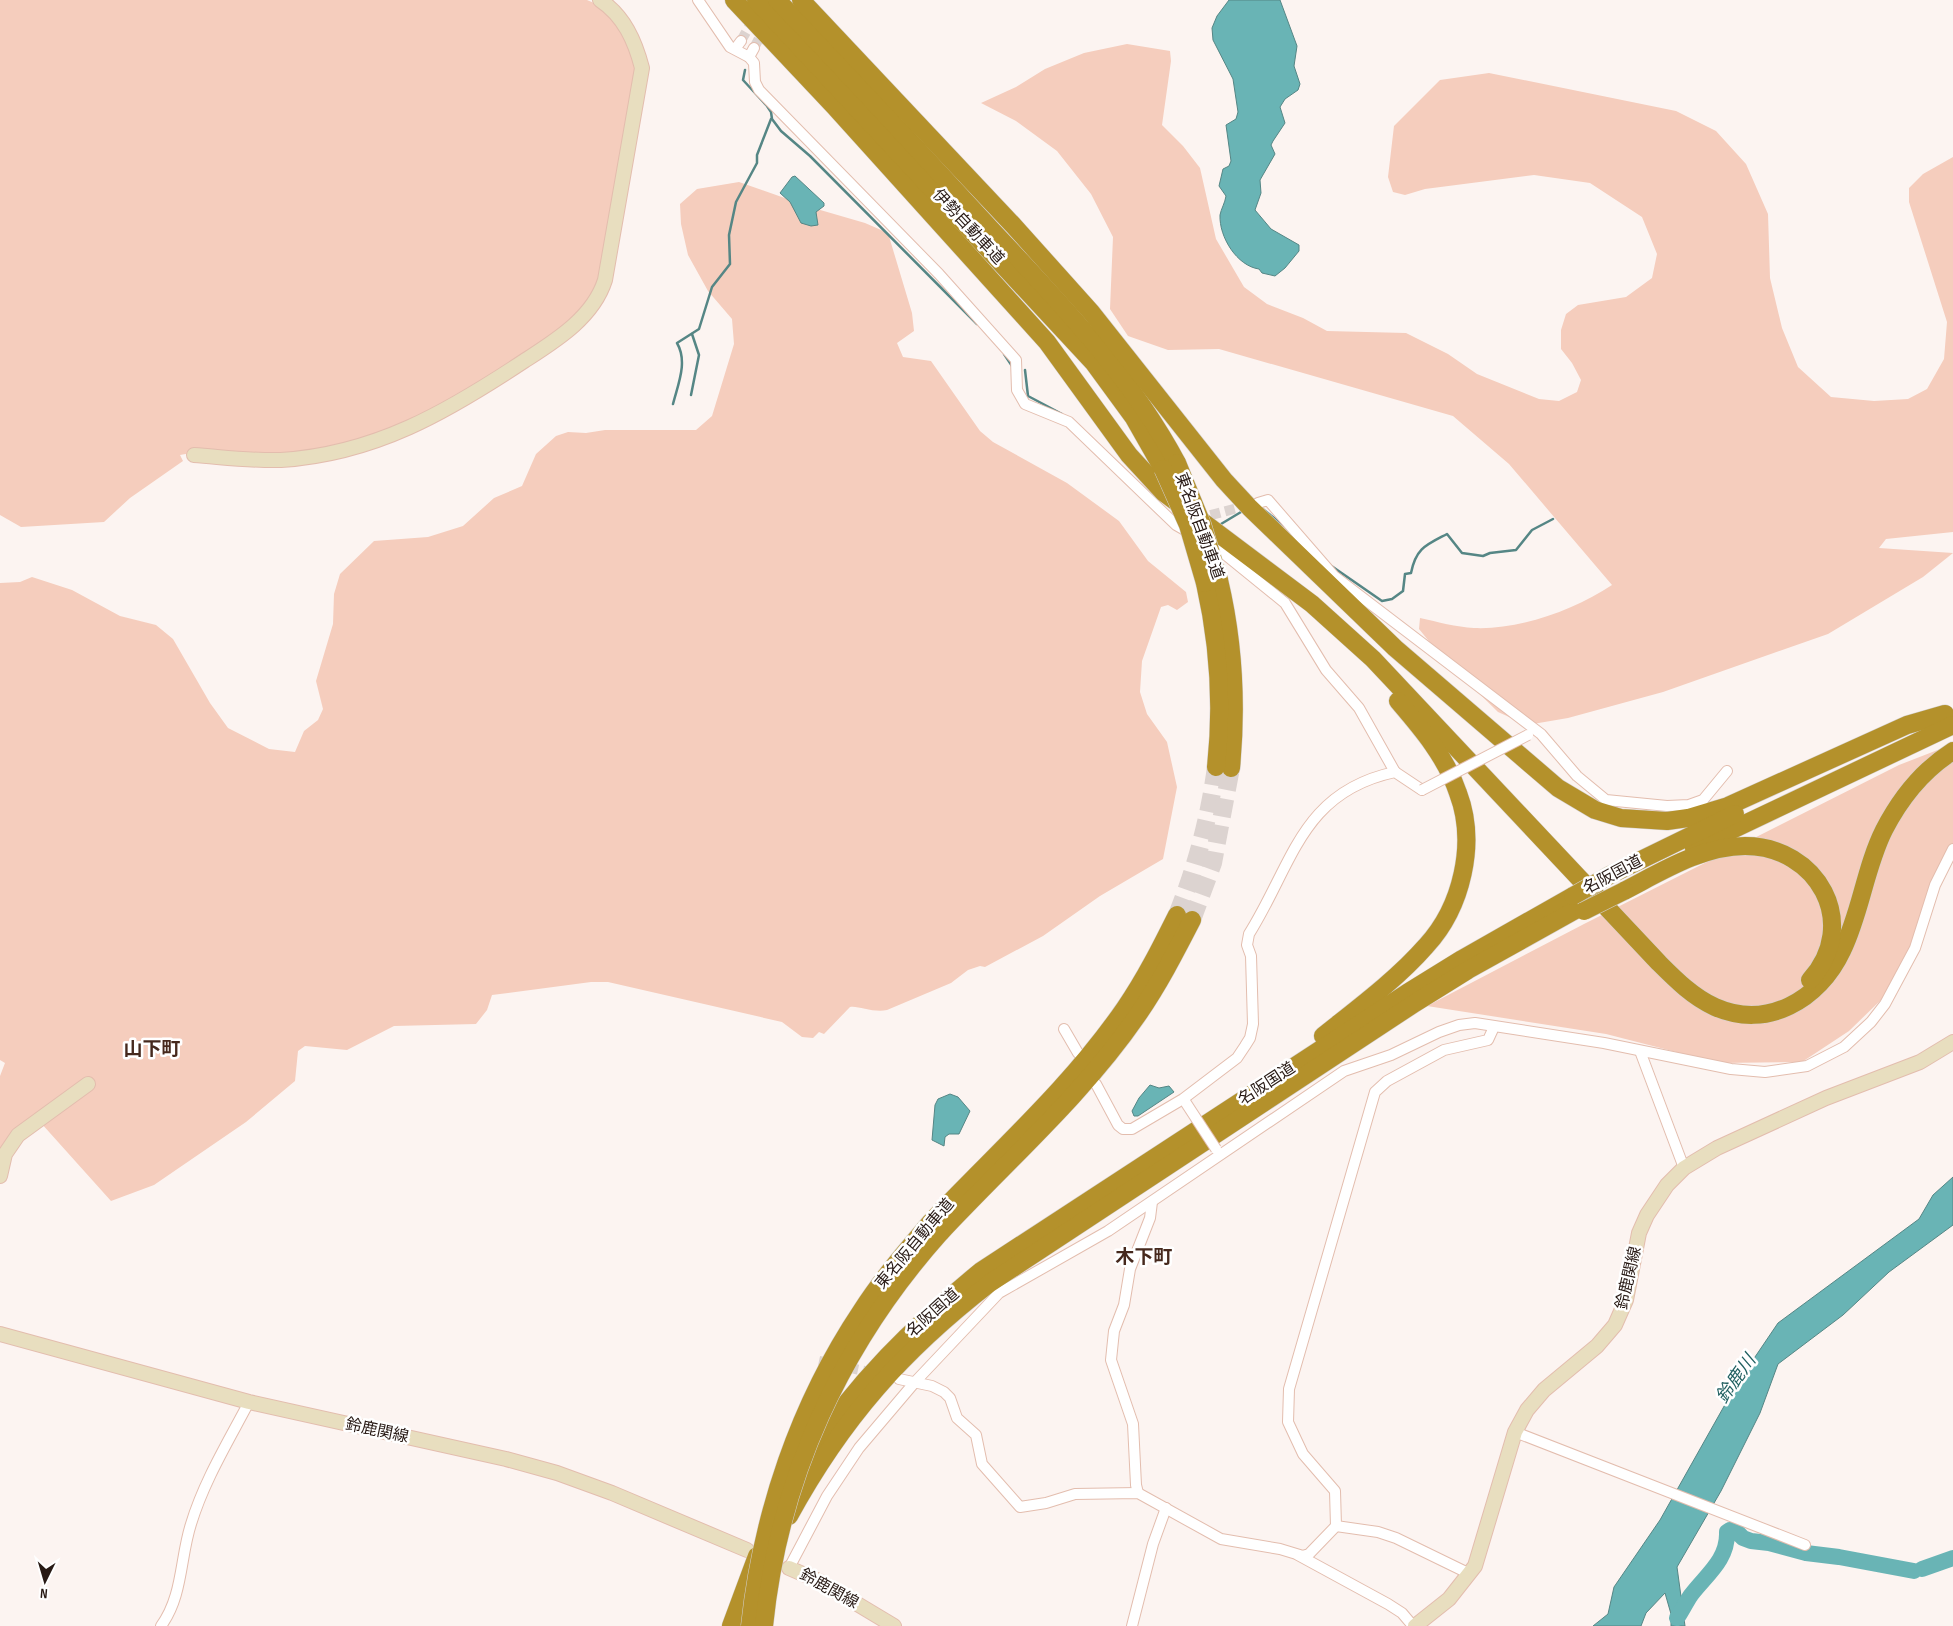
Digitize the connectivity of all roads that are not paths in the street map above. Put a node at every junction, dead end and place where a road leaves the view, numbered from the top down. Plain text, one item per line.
1 (600, 0) edge
2 (698, 0) edge
3 (734, 0) edge
4 (756, 0) edge
5 (777, 0) edge
6 (801, 0) edge
7 (194, 455) dead end
8 (1170, 466) junction
9 (1258, 503) tunnel mouth
10 (1268, 527) junction
11 (1272, 572) junction
12 (1950, 717) edge
13 (1528, 735) dead end
14 (1953, 751) edge
15 (1224, 768) tunnel mouth
16 (1727, 770) dead end
17 (1395, 772) junction
18 (1953, 849) edge
19 (1618, 884) junction
20 (1579, 905) junction
21 (1184, 918) tunnel mouth
22 (1494, 1026) junction
23 (1064, 1029) dead end
24 (1953, 1042) edge
25 (1640, 1051) junction
26 (1078, 1053) dead end
27 (88, 1084) dead end
28 (1096, 1084) dead end
29 (1247, 1097) junction
30 (1185, 1101) junction
31 (1218, 1152) junction
32 (1684, 1168) junction
33 (0, 1176) edge
34 (1152, 1202) junction
35 (935, 1228) junction
36 (0, 1334) edge
37 (899, 1379) dead end
38 (915, 1382) junction
39 (249, 1402) junction
40 (1515, 1432) junction
41 (1138, 1493) junction
42 (1166, 1508) junction
43 (1336, 1526) junction
44 (1804, 1545) dead end
45 (747, 1550) dead end
46 (1296, 1553) junction
47 (790, 1568) joint
48 (1470, 1574) junction
49 (161, 1626) edge
50 (731, 1626) edge
51 (745, 1626) edge
52 (750, 1626) edge
53 (764, 1626) edge
54 (894, 1626) edge
55 (1132, 1626) edge
56 (1414, 1626) edge

1 - 7 main road
2 - 17 street
3 - 11 highway
4 - 8 highway, 伊勢自動車道
5 - 8 highway, 伊勢自動車道
6 - 10 highway
8 - 15 highway, 東名阪自動車道, bridge
9 - 16 street
10 - 12 highway
10 - 19 highway
11 - 14 highway
11 - 29 highway
12 - 19 highway, 名阪国道
13 - 17 street, bridge
17 - 30 street
18 - 25 street
19 - 20 highway, 名阪国道
20 - 29 highway, 名阪国道
20 - 51 highway, 名阪国道
21 - 35 highway, 東名阪自動車道
22 - 25 street
22 - 31 street
22 - 43 street
23 - 26 street
24 - 32 main road, 鈴鹿関線
25 - 32 street
27 - 33 main road
28 - 30 street
29 - 50 highway, 名阪国道
30 - 31 street, bridge
31 - 34 street
32 - 40 main road, 鈴鹿関線
34 - 38 street
34 - 41 street
35 - 52 highway, 東名阪自動車道, bridge
35 - 53 highway, 東名阪自動車道, bridge
36 - 39 main road, 鈴鹿関線
37 - 38 street
38 - 41 street
38 - 47 street
39 - 45 main road, 鈴鹿関線
39 - 49 street
40 - 44 street
40 - 48 main road, 鈴鹿関線
41 - 42 street
42 - 46 street
42 - 55 street
43 - 46 street
43 - 48 street
46 - 56 street
47 - 54 main road, 鈴鹿関線
48 - 56 main road, 鈴鹿関線

